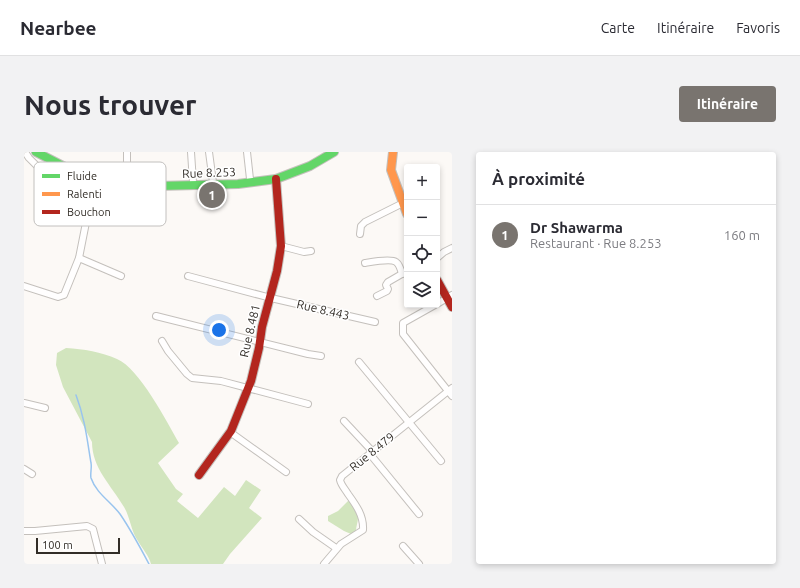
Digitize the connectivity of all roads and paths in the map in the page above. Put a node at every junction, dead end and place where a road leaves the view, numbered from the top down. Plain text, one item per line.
1 (25, 152) edge
2 (36, 152) edge
3 (42, 152) edge
4 (127, 152) edge
5 (191, 152) edge
6 (209, 152) edge
7 (247, 152) edge
8 (325, 152) edge
9 (334, 152) edge
10 (393, 152) edge
11 (55, 162) edge
12 (62, 162) edge
13 (127, 162) edge
14 (34, 163) edge
15 (250, 179) junction
16 (276, 179) junction
17 (166, 182) edge
18 (193, 182) junction
19 (213, 182) junction
20 (166, 186) edge
21 (403, 204) joint
22 (85, 226) edge
23 (360, 234) dead end
24 (281, 246) junction
25 (452, 248) edge
26 (311, 251) dead end
27 (440, 255) edge
28 (79, 258) junction
29 (365, 263) dead end
30 (404, 272) edge
31 (404, 274) edge
32 (121, 276) dead end
33 (188, 276) dead end
34 (440, 284) edge
35 (24, 286) edge
36 (377, 296) dead end
37 (449, 296) edge
38 (271, 298) junction
39 (440, 302) edge
40 (452, 307) edge
41 (429, 308) edge
42 (156, 316) dead end
43 (375, 322) dead end
44 (162, 341) dead end
45 (260, 342) junction
46 (321, 356) dead end
47 (359, 362) dead end
48 (248, 388) junction
49 (450, 389) edge
50 (452, 396) edge
51 (24, 403) edge
52 (308, 404) dead end
53 (45, 408) dead end
54 (344, 421) dead end
55 (409, 422) junction
56 (230, 432) junction
57 (371, 453) junction
58 (441, 461) dead end
59 (24, 469) edge
60 (286, 472) dead end
61 (32, 474) dead end
62 (198, 475) dead end
63 (419, 514) dead end
64 (299, 519) dead end
65 (24, 531) edge
66 (404, 546) dead end
67 (336, 548) junction
68 (325, 563) edge
69 (102, 564) edge
70 (419, 564) edge

1 - 14 street
2 - 11 main road, Rue 8.253
3 - 12 main road, Rue 8.253
4 - 13 street
5 - 18 street
6 - 19 street
7 - 15 street
8 - 15 main road, Rue 8.253
9 - 16 main road, Rue 8.253
10 - 21 main road
15 - 19 main road, Rue 8.253
16 - 20 main road, Rue 8.253
16 - 24 main road, Rue 8.481
17 - 18 main road, Rue 8.253
18 - 19 main road, Rue 8.253
21 - 23 street
22 - 28 street
24 - 26 street
24 - 38 main road, Rue 8.481
25 - 27 street
28 - 32 street
28 - 35 street
29 - 30 street
31 - 36 street
33 - 38 street, Rue 8.443
34 - 37 main road
37 - 39 street
37 - 40 main road
38 - 43 street, Rue 8.443
38 - 45 main road, Rue 8.481
41 - 49 street
42 - 45 street
44 - 48 street
45 - 46 street
45 - 48 main road, Rue 8.481
47 - 55 street
48 - 52 street
48 - 56 main road, Rue 8.481
49 - 50 street
49 - 55 street, Rue 8.479
51 - 53 street
54 - 57 street
55 - 57 street, Rue 8.479
55 - 58 street
56 - 60 street
56 - 62 main road, Rue 8.481
57 - 63 street
57 - 67 street, Rue 8.479
59 - 61 street
64 - 67 street
65 - 69 street
66 - 70 street
67 - 68 street, Rue 8.479

